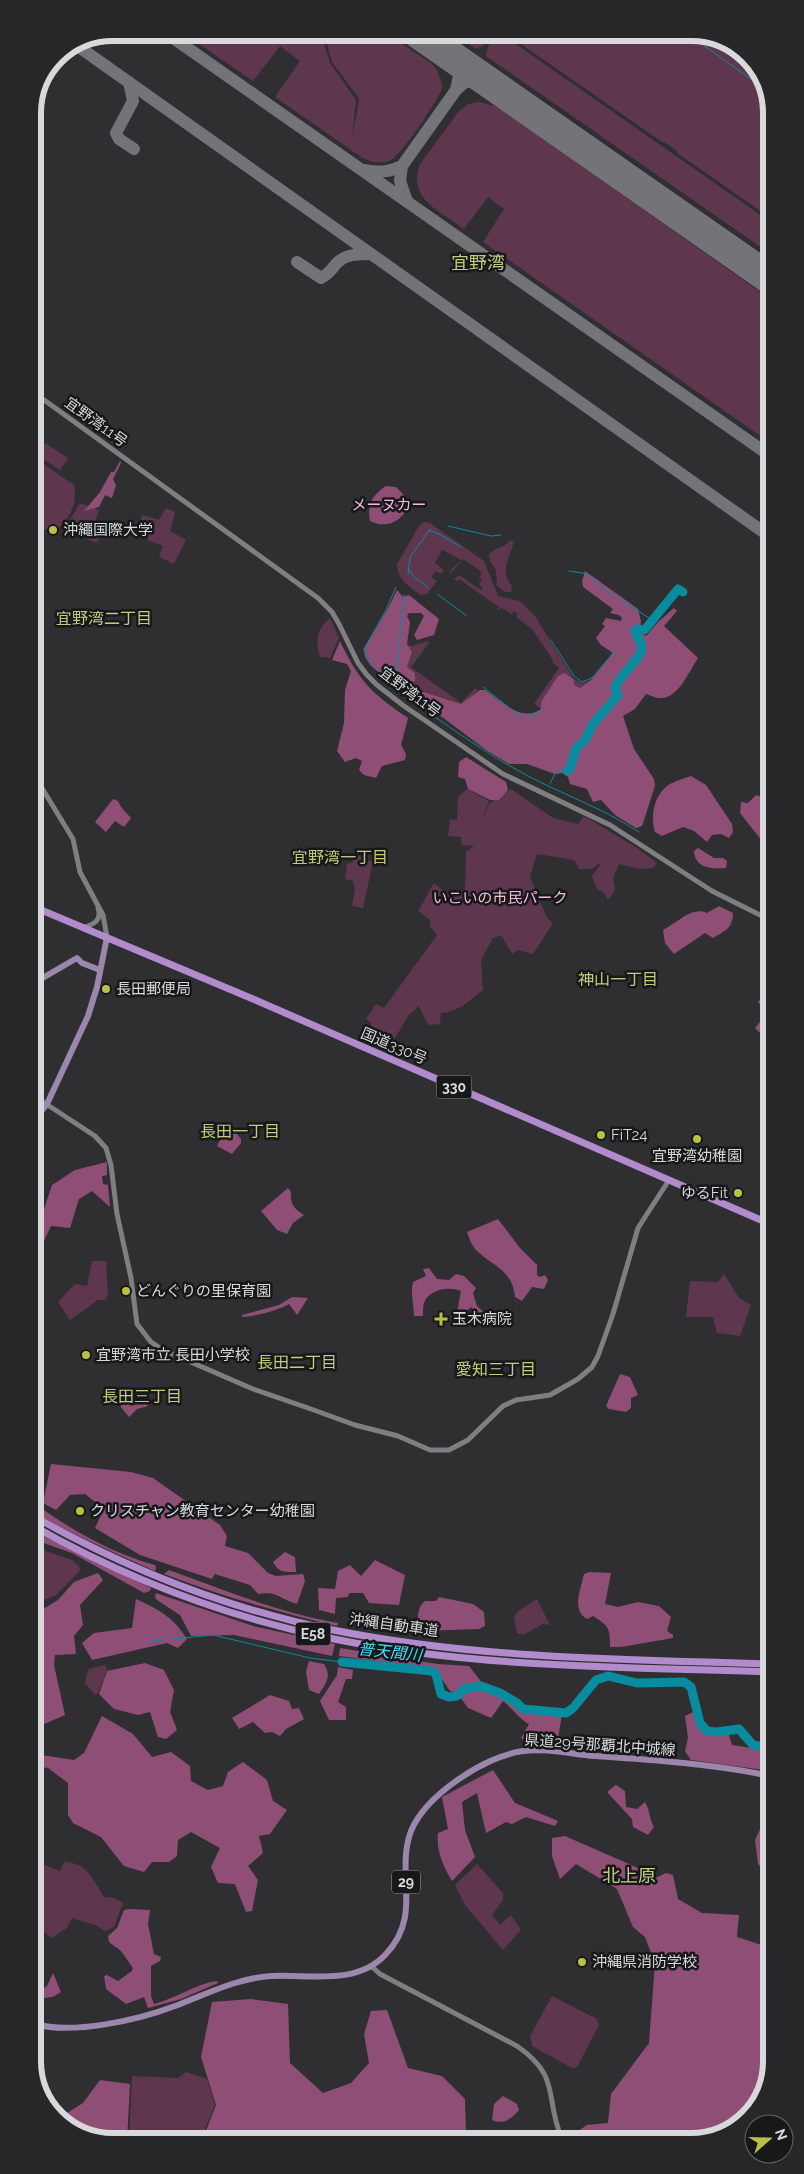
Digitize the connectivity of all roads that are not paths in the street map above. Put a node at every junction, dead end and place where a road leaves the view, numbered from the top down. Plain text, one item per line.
1 (41, 398) edge
2 (41, 786) edge
3 (96, 904) junction
4 (41, 910) edge
5 (763, 916) edge
6 (85, 927) junction
7 (107, 937) junction
8 (100, 970) junction
9 (41, 979) edge
10 (41, 1100) edge
11 (47, 1104) junction
12 (41, 1111) edge
13 (669, 1180) junction
14 (763, 1221) edge
15 (41, 1520) edge
16 (41, 1530) edge
17 (763, 1664) edge
18 (763, 1672) edge
19 (763, 1775) edge
20 (371, 1966) junction
21 (41, 2025) edge
22 (561, 2133) edge

1 - 5 street, 宜野湾11号
2 - 3 street
3 - 6 street
3 - 7 street
4 - 6 highway, 国道330号 / 330
6 - 7 highway, 国道330号 / 330
7 - 8 main road
7 - 13 highway, 国道330号 / 330
8 - 9 main road
8 - 11 main road
10 - 11 street
11 - 12 main road
11 - 13 street
13 - 14 highway, 国道330号 / 330
15 - 17 highway, 沖縄自動車道 / E58
16 - 18 highway, 沖縄自動車道 / E58
19 - 20 main road, 県道29号那覇北中城線 / 29
20 - 21 main road, 県道29号那覇北中城線 / 29
20 - 22 street

